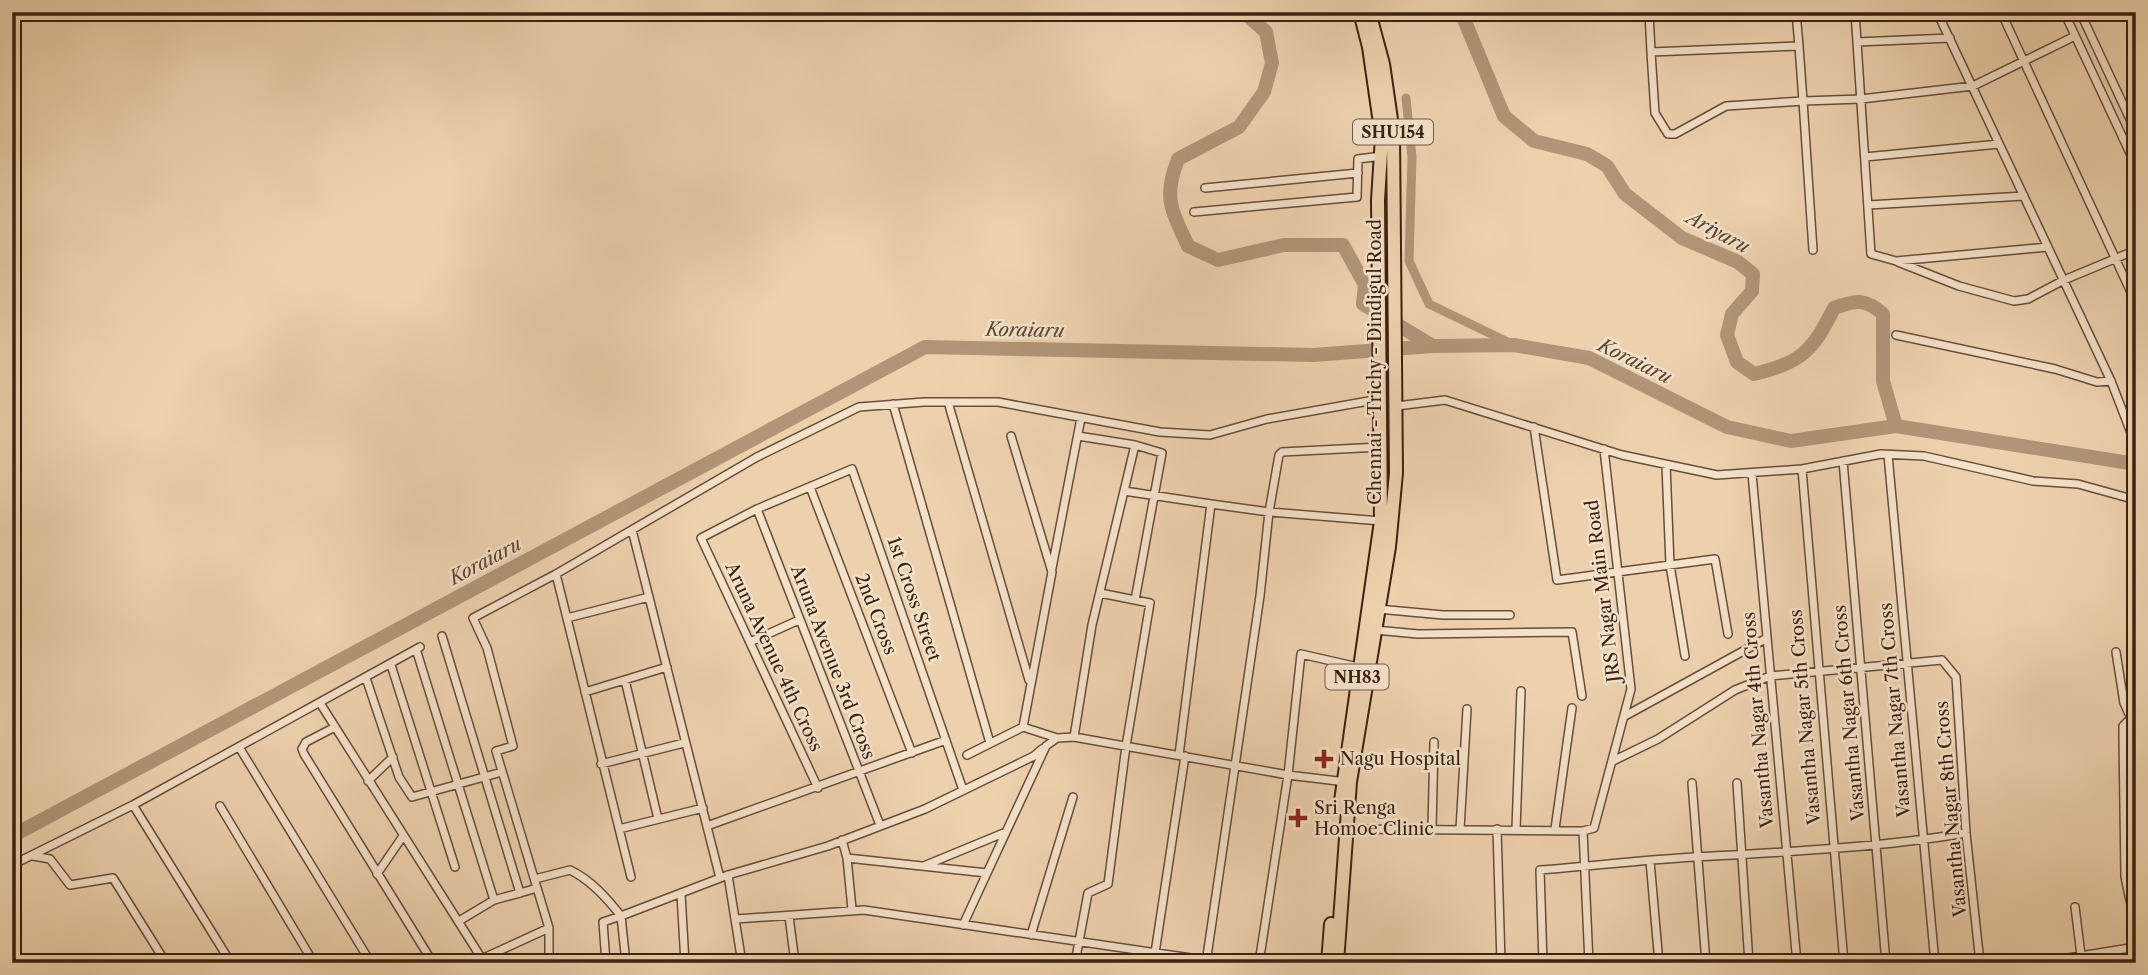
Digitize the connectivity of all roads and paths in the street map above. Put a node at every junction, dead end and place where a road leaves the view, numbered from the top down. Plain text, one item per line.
1 (1360, 12) edge
2 (1369, 12) edge
3 (1648, 12) edge
4 (1796, 12) edge
5 (1855, 12) edge
6 (1937, 12) edge
7 (2001, 12) edge
8 (2064, 12) edge
9 (2080, 12) edge
10 (2075, 36) junction
11 (1950, 38) junction
12 (1857, 42) junction
13 (1799, 46) junction
14 (1651, 52) junction
15 (2024, 62) junction
16 (1973, 86) junction
17 (1861, 99) junction
18 (1803, 101) junction
19 (2136, 132) edge
20 (1999, 144) junction
21 (1383, 156) junction
22 (1865, 157) junction
23 (2136, 166) edge
24 (1358, 173) junction
25 (1205, 188) dead end
26 (2024, 196) junction
27 (1868, 205) junction
28 (1194, 212) dead end
29 (2048, 247) junction
30 (1813, 250) dead end
31 (2136, 250) edge
32 (1394, 255) joint
33 (2115, 258) junction
34 (1896, 261) junction
35 (2064, 280) junction
36 (2136, 303) edge
37 (1896, 335) dead end
38 (2111, 380) junction
39 (1380, 395) junction
40 (1396, 400) junction
41 (948, 402) junction
42 (893, 404) junction
43 (1081, 418) junction
44 (1534, 427) junction
45 (1011, 436) dead end
46 (1078, 436) junction
47 (2133, 438) dead end
48 (1135, 445) junction
49 (1380, 447) junction
50 (1604, 449) junction
51 (1888, 454) junction
52 (1843, 461) junction
53 (1666, 465) junction
54 (1802, 469) junction
55 (1752, 474) junction
56 (810, 487) junction
57 (1124, 491) junction
58 (1154, 495) junction
59 (2136, 500) edge
60 (1211, 504) junction
61 (757, 509) junction
62 (1269, 512) junction
63 (1381, 521) junction
64 (632, 530) junction
65 (1670, 565) junction
66 (1052, 572) junction
67 (1616, 572) junction
68 (555, 574) junction
69 (1100, 593) junction
70 (649, 597) junction
71 (1135, 600) junction
72 (1377, 608) junction
73 (1510, 615) dead end
74 (567, 618) junction
75 (799, 620) junction
76 (1369, 629) junction
77 (1728, 634) dead end
78 (442, 636) dead end
79 (1766, 638) junction
80 (750, 642) junction
81 (2116, 652) dead end
82 (1685, 656) dead end
83 (1907, 662) junction
84 (391, 665) junction
85 (667, 667) junction
86 (1358, 667) junction
87 (1860, 667) junction
88 (1817, 671) junction
89 (1770, 677) junction
90 (366, 678) junction
91 (625, 680) junction
92 (1031, 684) junction
93 (1521, 691) dead end
94 (585, 692) junction
95 (1582, 696) dead end
96 (320, 703) junction
97 (1572, 708) dead end
98 (1467, 709) dead end
99 (2133, 714) edge
100 (1625, 716) junction
101 (335, 727) junction
102 (1023, 727) junction
103 (1074, 737) junction
104 (1057, 738) junction
105 (946, 740) junction
106 (1434, 742) dead end
107 (684, 743) junction
108 (990, 743) junction
109 (1046, 746) junction
110 (1126, 746) junction
111 (239, 747) junction
112 (643, 753) junction
113 (912, 753) junction
114 (967, 755) dead end
115 (1182, 755) junction
116 (393, 757) junction
117 (1613, 761) junction
118 (601, 764) junction
119 (1233, 765) junction
120 (859, 771) junction
121 (502, 772) junction
122 (1288, 775) junction
123 (485, 777) junction
124 (368, 781) junction
125 (1346, 782) junction
126 (1692, 783) dead end
127 (1737, 783) dead end
128 (459, 784) junction
129 (818, 788) junction
130 (963, 790) junction
131 (432, 792) junction
132 (1073, 797) dead end
133 (133, 805) junction
134 (220, 807) dead end
135 (702, 808) junction
136 (657, 819) junction
137 (2136, 821) edge
138 (2124, 823) junction
139 (880, 825) junction
140 (707, 826) junction
141 (619, 829) junction
142 (1346, 829) junction
143 (1432, 829) junction
144 (1460, 829) junction
145 (1497, 829) junction
146 (1516, 829) junction
147 (1555, 829) junction
148 (1006, 831) junction
149 (1583, 831) junction
150 (1966, 832) junction
151 (403, 836) junction
152 (842, 840) junction
153 (1922, 840) junction
154 (1877, 844) junction
155 (1832, 848) junction
156 (1786, 854) junction
157 (31, 855) junction
158 (1696, 857) junction
159 (1740, 857) junction
160 (847, 858) junction
161 (1650, 861) junction
162 (12, 865) edge
163 (923, 866) junction
164 (455, 867) dead end
165 (1587, 867) junction
166 (987, 873) junction
167 (377, 874) junction
168 (631, 877) dead end
169 (724, 877) junction
170 (535, 879) junction
171 (537, 888) junction
172 (520, 893) junction
173 (681, 894) junction
174 (494, 900) junction
175 (2075, 907) dead end
176 (852, 909) junction
177 (621, 916) junction
178 (789, 916) junction
179 (2135, 918) edge
180 (736, 919) junction
181 (459, 921) junction
182 (963, 925) junction
183 (549, 928) junction
184 (2136, 928) edge
185 (1031, 935) junction
186 (1079, 942) junction
187 (2136, 947) edge
188 (1155, 953) junction
189 (2081, 959) edge
190 (483, 960) edge
191 (1206, 962) edge
192 (1980, 962) edge
193 (2022, 962) edge
194 (166, 963) edge
195 (231, 963) edge
196 (314, 963) edge
197 (371, 963) edge
198 (433, 963) edge
199 (549, 963) edge
200 (606, 963) edge
201 (626, 963) edge
202 (685, 963) edge
203 (742, 963) edge
204 (795, 963) edge
205 (846, 963) edge
206 (854, 963) edge
207 (1074, 963) edge
208 (1224, 963) edge
209 (1259, 963) edge
210 (1328, 963) edge
211 (1336, 963) edge
212 (1500, 963) edge
213 (1543, 963) edge
214 (1589, 963) edge
215 (1659, 963) edge
216 (1706, 963) edge
217 (1749, 963) edge
218 (1797, 963) edge
219 (1844, 963) edge
220 (1886, 963) edge
221 (1935, 963) edge
222 (1967, 963) edge

1 - 21 highway, Chennai - Trichy - Dindigul Road / NH83
2 - 32 highway, Chennai - Trichy - Dindigul Road / SHU154
3 - 14 street
4 - 13 street
5 - 12 street
6 - 11 street
7 - 15 street
8 - 10 street
9 - 19 street
10 - 15 street
10 - 23 street
11 - 12 street
11 - 16 street
12 - 17 street
13 - 14 street
13 - 18 street
14 - 18 street
15 - 16 street
15 - 33 street
16 - 17 street
16 - 20 street
17 - 18 street
17 - 22 street
18 - 30 street
20 - 22 street
20 - 26 street
21 - 24 street
21 - 39 highway, Chennai - Trichy - Dindigul Road / NH83
22 - 27 street
24 - 25 street
24 - 28 street
26 - 27 street
26 - 29 street
27 - 34 street
29 - 34 street
29 - 35 street
31 - 33 street
32 - 40 highway, Chennai - Trichy - Dindigul Road / NH83
33 - 35 street
33 - 36 street
34 - 35 street
35 - 38 street
37 - 38 street
38 - 47 street
39 - 43 street
39 - 49 highway, Chennai - Trichy - Dindigul Road / NH83
40 - 44 street
40 - 72 highway, Chennai - Trichy - Dindigul Road / NH83
41 - 42 street
41 - 43 street
41 - 92 street
42 - 64 street
42 - 108 street
43 - 46 street
44 - 50 street
44 - 67 street
45 - 66 street
46 - 48 street
46 - 66 street
48 - 57 street
48 - 58 street
49 - 62 street
49 - 63 highway, Chennai - Trichy - Dindigul Road / NH83
50 - 53 street
50 - 67 street, JRS Nagar Main Road
51 - 52 street
51 - 59 street
51 - 83 street, Vasantha Nagar 7th Cross
52 - 54 street
52 - 87 street, Vasantha Nagar 6th Cross
53 - 55 street
53 - 65 street
54 - 55 street
54 - 88 street, Vasantha Nagar 5th Cross
55 - 79 street, Vasantha Nagar 4th Cross
56 - 61 street
56 - 105 street, 1st Cross Street
56 - 113 street, 2nd Cross
57 - 58 street
57 - 69 street
58 - 60 street
58 - 71 street
60 - 62 street
60 - 115 street
61 - 75 street, Aruna Avenue 3rd Cross
61 - 80 street, Aruna Avenue 4th Cross
62 - 63 street
62 - 119 street
63 - 76 highway, Chennai - Trichy - Dindigul Road / NH83
64 - 68 street
64 - 70 street
65 - 67 street
65 - 77 street
65 - 82 street
66 - 92 street
67 - 100 street, JRS Nagar Main Road
68 - 74 street
68 - 121 street
69 - 71 street
69 - 103 street
70 - 74 street
70 - 85 street
71 - 110 street
72 - 73 street
72 - 76 highway, Chennai - Trichy - Dindigul Road / NH83
74 - 94 street
75 - 80 street
75 - 120 street, Aruna Avenue 3rd Cross
76 - 86 highway, Chennai - Trichy - Dindigul Road / NH83
76 - 95 street
76 - 125 highway, Chennai - Trichy - Dindigul Road / NH83
78 - 123 street
79 - 89 street, Vasantha Nagar 4th Cross
79 - 100 street
80 - 129 street, Aruna Avenue 4th Cross
81 - 99 street
83 - 87 street
83 - 150 street, Vasantha Nagar 8th Cross
83 - 153 street, Vasantha Nagar 7th Cross
84 - 90 street
84 - 128 street
84 - 131 street
85 - 91 street
85 - 107 street
86 - 122 street
86 - 125 highway, Chennai - Trichy - Dindigul Road / NH83
87 - 88 street
87 - 154 street, Vasantha Nagar 6th Cross
88 - 89 street
88 - 155 street, Vasantha Nagar 5th Cross
89 - 117 street
89 - 156 street, Vasantha Nagar 4th Cross
90 - 96 street
90 - 116 street
91 - 94 street
91 - 112 street
92 - 102 street
93 - 146 street
94 - 118 street
96 - 101 street
96 - 111 street
97 - 147 street
98 - 144 street
99 - 138 street
100 - 117 street, JRS Nagar Main Road
101 - 124 street
101 - 167 street
102 - 104 street
102 - 108 street
103 - 104 street
103 - 110 street
104 - 109 street
105 - 113 street
105 - 130 street, 1st Cross Street
106 - 143 street
107 - 112 street
107 - 135 street
108 - 114 street
109 - 130 street
109 - 148 street
110 - 115 street
110 - 186 street
111 - 133 street
111 - 197 street
112 - 118 street
112 - 136 street
113 - 120 street
115 - 119 street
115 - 188 street
116 - 124 street
116 - 131 street
117 - 149 street, JRS Nagar Main Road
118 - 141 street
119 - 122 street
119 - 191 street
120 - 129 street
120 - 139 street, Aruna Avenue 3rd Cross
121 - 123 street
121 - 170 street
122 - 125 street
122 - 209 street
123 - 128 street
123 - 172 street
124 - 151 street
125 - 142 highway, Chennai - Trichy - Dindigul Road / NH83
125 - 210 highway, Chennai - Trichy - Dindigul Road / NH83
126 - 158 street
127 - 159 street
128 - 131 street
128 - 174 street
129 - 140 street
130 - 139 street
131 - 164 street
132 - 185 street
133 - 157 street
133 - 195 street
134 - 196 street
135 - 136 street
135 - 140 street
136 - 141 street
137 - 138 street
138 - 179 street
139 - 152 street
140 - 169 street
141 - 168 street
142 - 143 street
142 - 211 highway, Chennai - Trichy - Dindigul Road / NH83
143 - 144 street
144 - 145 street
145 - 146 street
145 - 212 street
146 - 147 street
147 - 149 street
148 - 163 street
148 - 166 street
149 - 165 street
150 - 153 street
150 - 192 street, Vasantha Nagar 8th Cross
151 - 167 street
151 - 181 street
152 - 160 street
152 - 169 street
153 - 154 street
153 - 221 street, Vasantha Nagar 7th Cross
154 - 155 street
154 - 220 street, Vasantha Nagar 6th Cross
155 - 156 street
155 - 219 street, Vasantha Nagar 5th Cross
156 - 159 street
156 - 218 street, Vasantha Nagar 4th Cross
157 - 162 street
157 - 194 street
158 - 159 street
158 - 161 street
158 - 216 street
159 - 217 street
160 - 163 street
160 - 176 street
161 - 165 street
161 - 215 street
163 - 166 street
165 - 213 street
165 - 214 street
166 - 182 street
167 - 198 street
169 - 173 street
169 - 180 street
170 - 171 street
170 - 177 street
171 - 172 street
171 - 183 street
172 - 174 street
173 - 177 street
173 - 202 street
174 - 181 street
175 - 189 street
176 - 178 street
176 - 182 street
177 - 200 street
177 - 201 street
178 - 180 street
178 - 204 street
179 - 184 street
180 - 203 street
181 - 190 street
182 - 185 street
183 - 190 street
183 - 199 street
185 - 186 street
186 - 188 street
186 - 207 street
187 - 189 street
188 - 191 street
189 - 193 street
191 - 208 street
192 - 193 street
192 - 222 street
205 - 206 street

